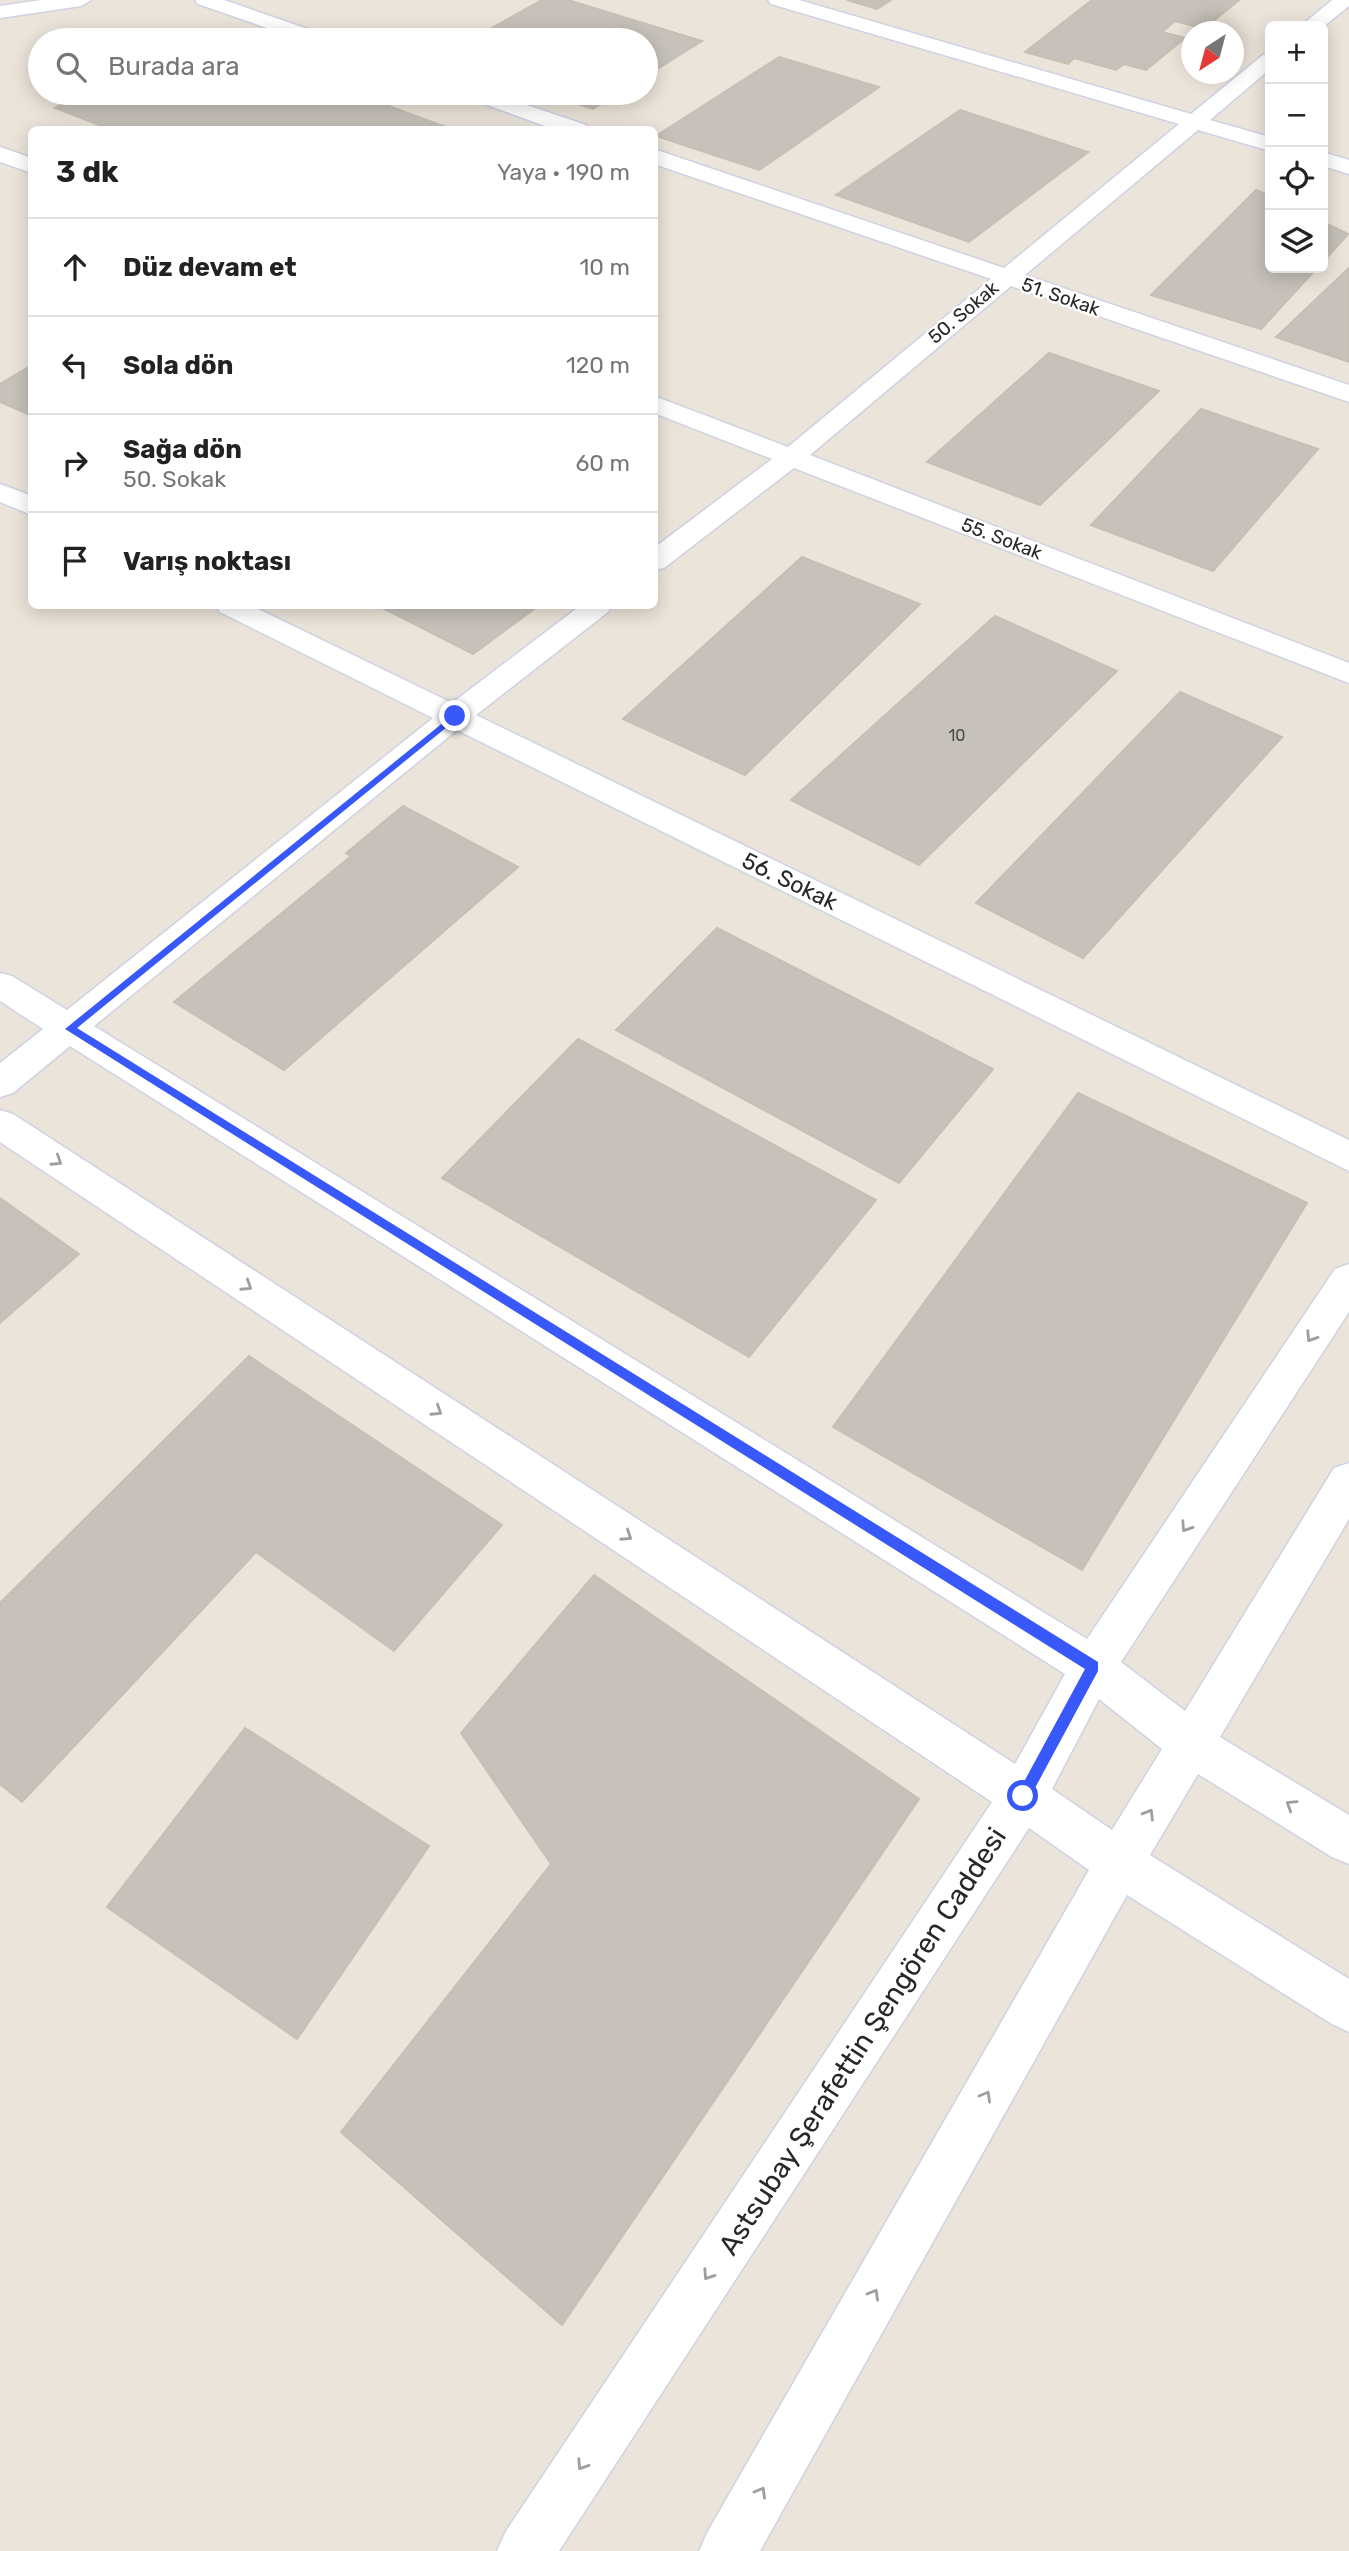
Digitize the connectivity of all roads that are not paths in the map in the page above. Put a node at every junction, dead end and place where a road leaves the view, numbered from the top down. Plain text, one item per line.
1 (81, 0) edge
2 (205, 0) edge
3 (778, 0) edge
4 (1343, 0) edge
5 (0, 12) edge
6 (1317, 21) edge
7 (286, 28) edge
8 (1265, 63) edge
9 (506, 105) edge
10 (1193, 121) junction
11 (567, 126) edge
12 (1265, 143) edge
13 (0, 154) edge
14 (658, 157) edge
15 (1328, 161) edge
16 (28, 164) edge
17 (1349, 167) edge
18 (1004, 277) junction
19 (1349, 394) edge
20 (658, 406) edge
21 (792, 457) junction
22 (0, 492) edge
23 (28, 505) edge
24 (658, 559) edge
25 (236, 609) edge
26 (594, 609) edge
27 (1349, 674) edge
28 (455, 716) junction
29 (0, 985) edge
30 (70, 1029) junction
31 (0, 1083) edge
32 (0, 1124) edge
33 (1349, 1157) edge
34 (1349, 1280) edge
35 (1349, 1481) edge
36 (1093, 1667) junction
37 (1191, 1744) junction
38 (1023, 1796) junction
39 (1349, 1841) edge
40 (1119, 1863) junction
41 (1349, 2007) edge
42 (526, 2551) edge
43 (728, 2551) edge

1 - 5 street
2 - 7 street
3 - 10 street
4 - 6 street
8 - 10 street, 50. Sokak
9 - 11 street
10 - 12 street
10 - 18 street, 50. Sokak
13 - 16 street
14 - 18 street, 51. Sokak
15 - 17 street
18 - 19 street, 51. Sokak
18 - 21 street, 50. Sokak
20 - 21 street, 55. Sokak
21 - 24 street, 50. Sokak
21 - 27 street, 55. Sokak
22 - 23 street
25 - 28 street, 56. Sokak
26 - 28 street
28 - 30 street
28 - 33 street, 56. Sokak
29 - 30 street
30 - 31 street
30 - 36 street
32 -> 38 street
34 -> 36 street, Astsubay Şerafettin Şengören Caddesi
35 - 37 street
36 - 37 street
36 - 38 street, Astsubay Şerafettin Şengören Caddesi
39 -> 37 street
40 -> 37 street
38 - 40 street
38 -> 42 street, Astsubay Şerafettin Şengören Caddesi
40 - 41 street
43 -> 40 street

